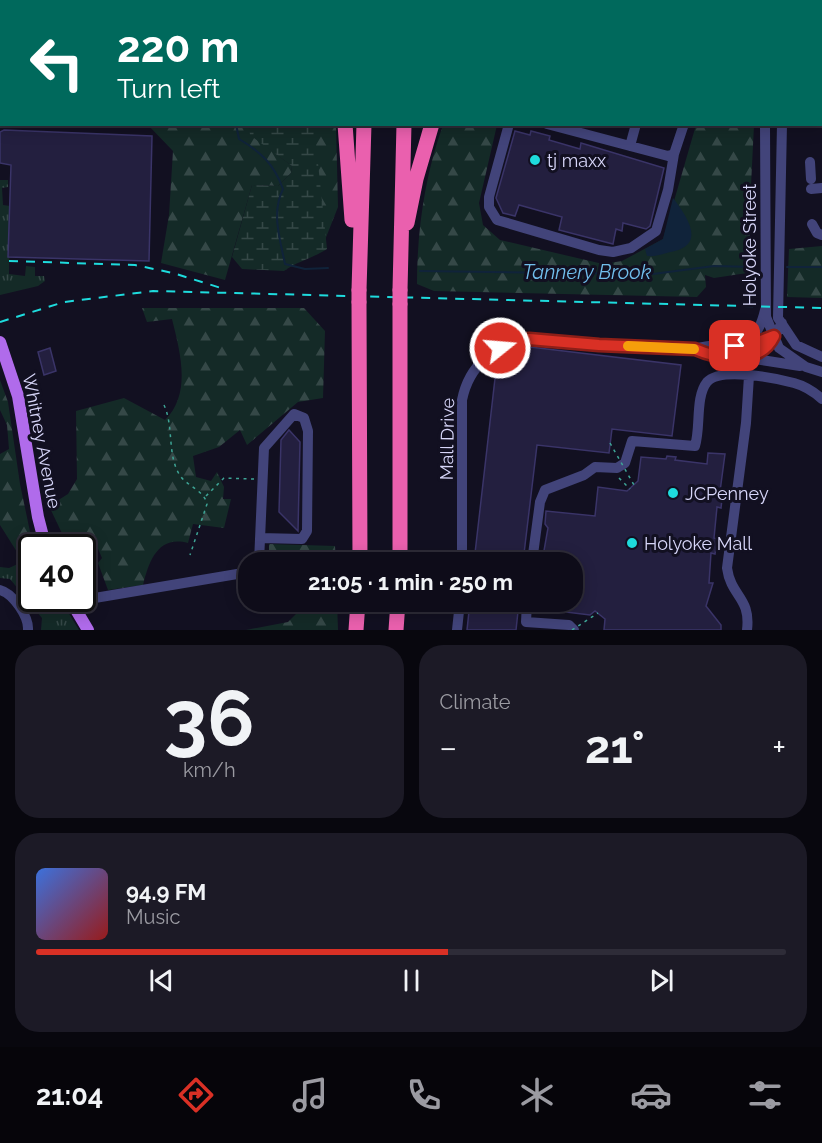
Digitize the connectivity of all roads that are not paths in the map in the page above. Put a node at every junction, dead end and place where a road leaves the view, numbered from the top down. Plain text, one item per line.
1 (120, 0) edge
2 (130, 0) edge
3 (345, 126) edge
4 (364, 126) edge
5 (404, 126) edge
6 (431, 126) edge
7 (508, 126) edge
8 (555, 126) edge
9 (635, 126) edge
10 (683, 126) edge
11 (765, 126) edge
12 (782, 126) edge
13 (630, 146) junction
14 (674, 154) junction
15 (810, 162) dead end
16 (817, 187) edge
17 (812, 224) dead end
18 (819, 238) edge
19 (400, 274) junction
20 (359, 292) junction
21 (765, 310) junction
22 (782, 323) junction
23 (774, 336) junction
24 (790, 338) junction
25 (0, 342) edge
26 (735, 346) junction
27 (695, 349) junction
28 (741, 357) junction
29 (822, 357) edge
30 (3, 359) edge
31 (807, 367) junction
32 (822, 372) edge
33 (749, 376) junction
34 (822, 399) edge
35 (43, 534) edge
36 (260, 538) junction
37 (259, 552) edge
38 (360, 552) edge
39 (400, 552) edge
40 (462, 552) edge
41 (534, 552) edge
42 (238, 574) edge
43 (0, 590) edge
44 (96, 596) edge
45 (77, 612) edge
46 (357, 612) edge
47 (397, 612) edge
48 (459, 612) edge
49 (526, 612) edge
50 (28, 630) edge
51 (88, 630) edge
52 (356, 630) edge
53 (396, 630) edge
54 (457, 630) edge
55 (573, 630) edge
56 (747, 630) edge

1 - 2 street
3 - 20 highway
4 - 20 highway
5 - 19 highway
6 - 19 highway
7 - 14 street
8 - 13 street
9 - 13 street
10 - 14 street
11 - 21 street, Holyoke Street
12 - 22 street, Holyoke Street
13 - 14 street
15 - 16 street
17 - 18 street
19 - 39 highway
20 - 38 highway
21 - 23 street, Holyoke Street
21 - 26 street
22 - 23 street, Mall Drive
22 - 24 street, Holyoke Street
23 - 24 street
23 - 26 street, Mall Drive
23 - 28 street, Mall Drive
23 - 31 street, Holyoke Street
24 - 29 street, Holyoke Street
25 - 30 main road, Whitney Avenue
26 - 27 street, Mall Drive
27 - 28 street, Mall Drive
27 - 40 street, Mall Drive
28 - 31 street
30 - 35 main road, Whitney Avenue
31 - 32 street, Holyoke Street
33 - 34 street
33 - 41 street
33 - 56 street
36 - 36 street
36 - 37 street
42 - 44 street
43 - 50 street
45 - 51 main road
46 - 52 highway
47 - 53 highway
48 - 54 street
49 - 55 street

